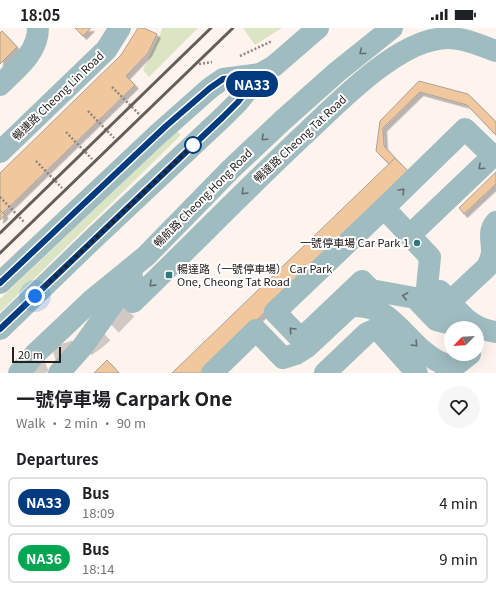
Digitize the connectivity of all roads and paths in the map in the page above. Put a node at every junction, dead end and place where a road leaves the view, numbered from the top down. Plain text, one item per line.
1 (38, 28) edge
2 (318, 28) edge
3 (392, 28) edge
4 (116, 31) edge
5 (273, 40) dead end
6 (496, 51) edge
7 (237, 58) dead end
8 (218, 62) dead end
9 (199, 64) dead end
10 (260, 74) junction
11 (0, 86) edge
12 (112, 87) dead end
13 (88, 111) dead end
14 (139, 114) dead end
15 (66, 132) dead end
16 (114, 138) dead end
17 (0, 152) edge
18 (92, 160) dead end
19 (36, 161) dead end
20 (62, 188) dead end
21 (0, 197) edge
22 (384, 208) junction
23 (496, 222) edge
24 (25, 223) dead end
25 (410, 235) junction
26 (146, 256) junction
27 (496, 278) edge
28 (0, 283) edge
29 (133, 302) tunnel mouth
30 (450, 315) edge
31 (0, 329) edge
32 (496, 333) edge
33 (484, 342) edge
34 (457, 365) edge
35 (19, 373) edge
36 (59, 373) edge
37 (212, 373) edge
38 (326, 373) edge
39 (417, 373) edge

1 - 11 street
2 - 10 street
3 -> 26 street, 暢航路 Cheong Hong Road
4 - 17 street, 暢連路 Cheong Lin Road
5 - 7 path
6 -> 29 street, 暢達路 Cheong Tat Road
8 - 9 path
10 - 28 street
10 - 31 street
12 - 14 path
13 - 16 path
15 - 18 path
19 - 20 path
21 - 24 path
22 - 25 street
22 -> 25 street
30 -> 22 street
23 - 30 street
25 - 30 street
26 - 35 street, 暢航路 Cheong Hong Road
26 - 36 street
27 - 30 street
30 - 32 street
32 - 33 street
37 -> 34 street
38 - 39 street

